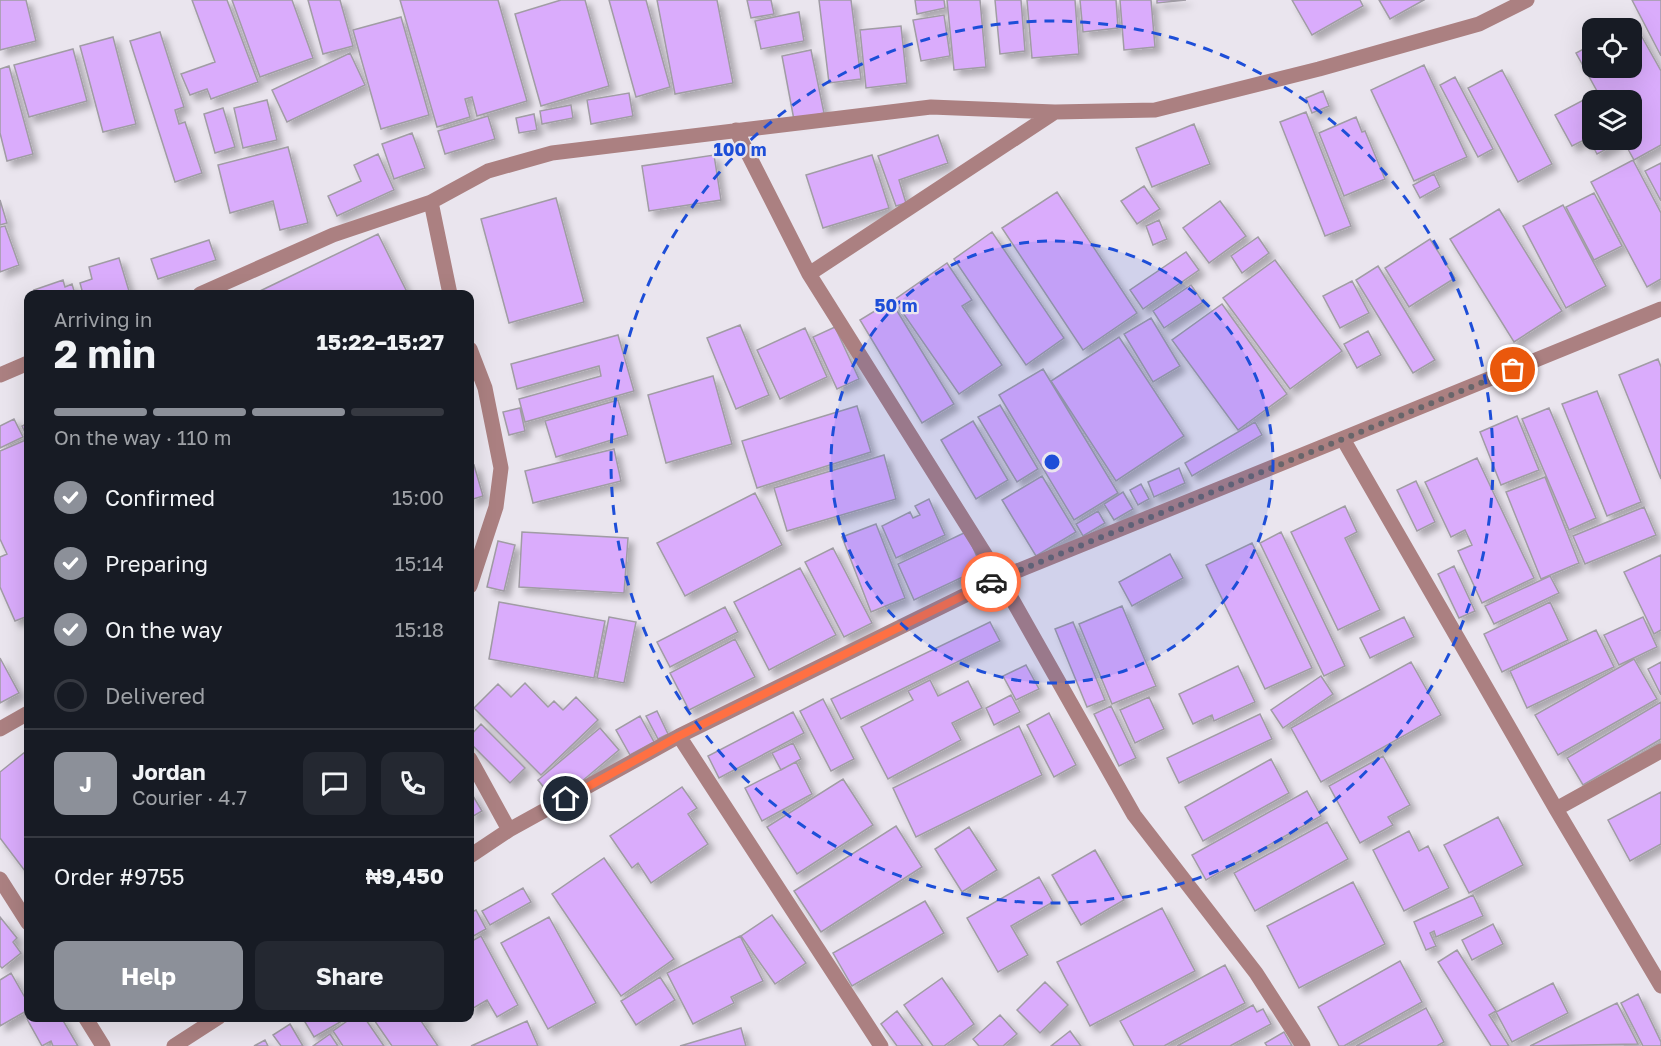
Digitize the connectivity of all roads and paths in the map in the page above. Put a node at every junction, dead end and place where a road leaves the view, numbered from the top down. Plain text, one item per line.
1 (1527, 0) edge
2 (1055, 112) junction
3 (736, 130) junction
4 (431, 202) junction
5 (809, 274) junction
6 (209, 290) edge
7 (449, 290) edge
8 (1661, 309) edge
9 (474, 359) edge
10 (24, 365) edge
11 (0, 375) edge
12 (1343, 439) junction
13 (474, 574) edge
14 (1000, 578) junction
15 (24, 715) edge
16 (0, 729) edge
17 (679, 736) junction
18 (1661, 751) edge
19 (474, 766) edge
20 (1556, 809) junction
21 (509, 830) junction
22 (474, 853) edge
23 (0, 879) edge
24 (24, 917) edge
25 (1661, 986) edge
26 (88, 1022) edge
27 (211, 1022) edge
28 (103, 1046) edge
29 (174, 1046) edge
30 (881, 1046) edge
31 (1303, 1046) edge

1 - 2 street
2 - 3 street
2 - 5 street
3 - 4 street
3 - 5 street
4 - 6 street
4 - 7 street
5 - 14 street
8 - 12 street
9 - 13 street
10 - 11 street
12 - 14 street
12 - 20 street
14 - 17 street
14 - 31 street
15 - 16 street
17 - 21 street
17 - 30 street
18 - 20 street
19 - 21 street
20 - 25 street
21 - 22 street
23 - 24 street
26 - 28 street
27 - 29 street

